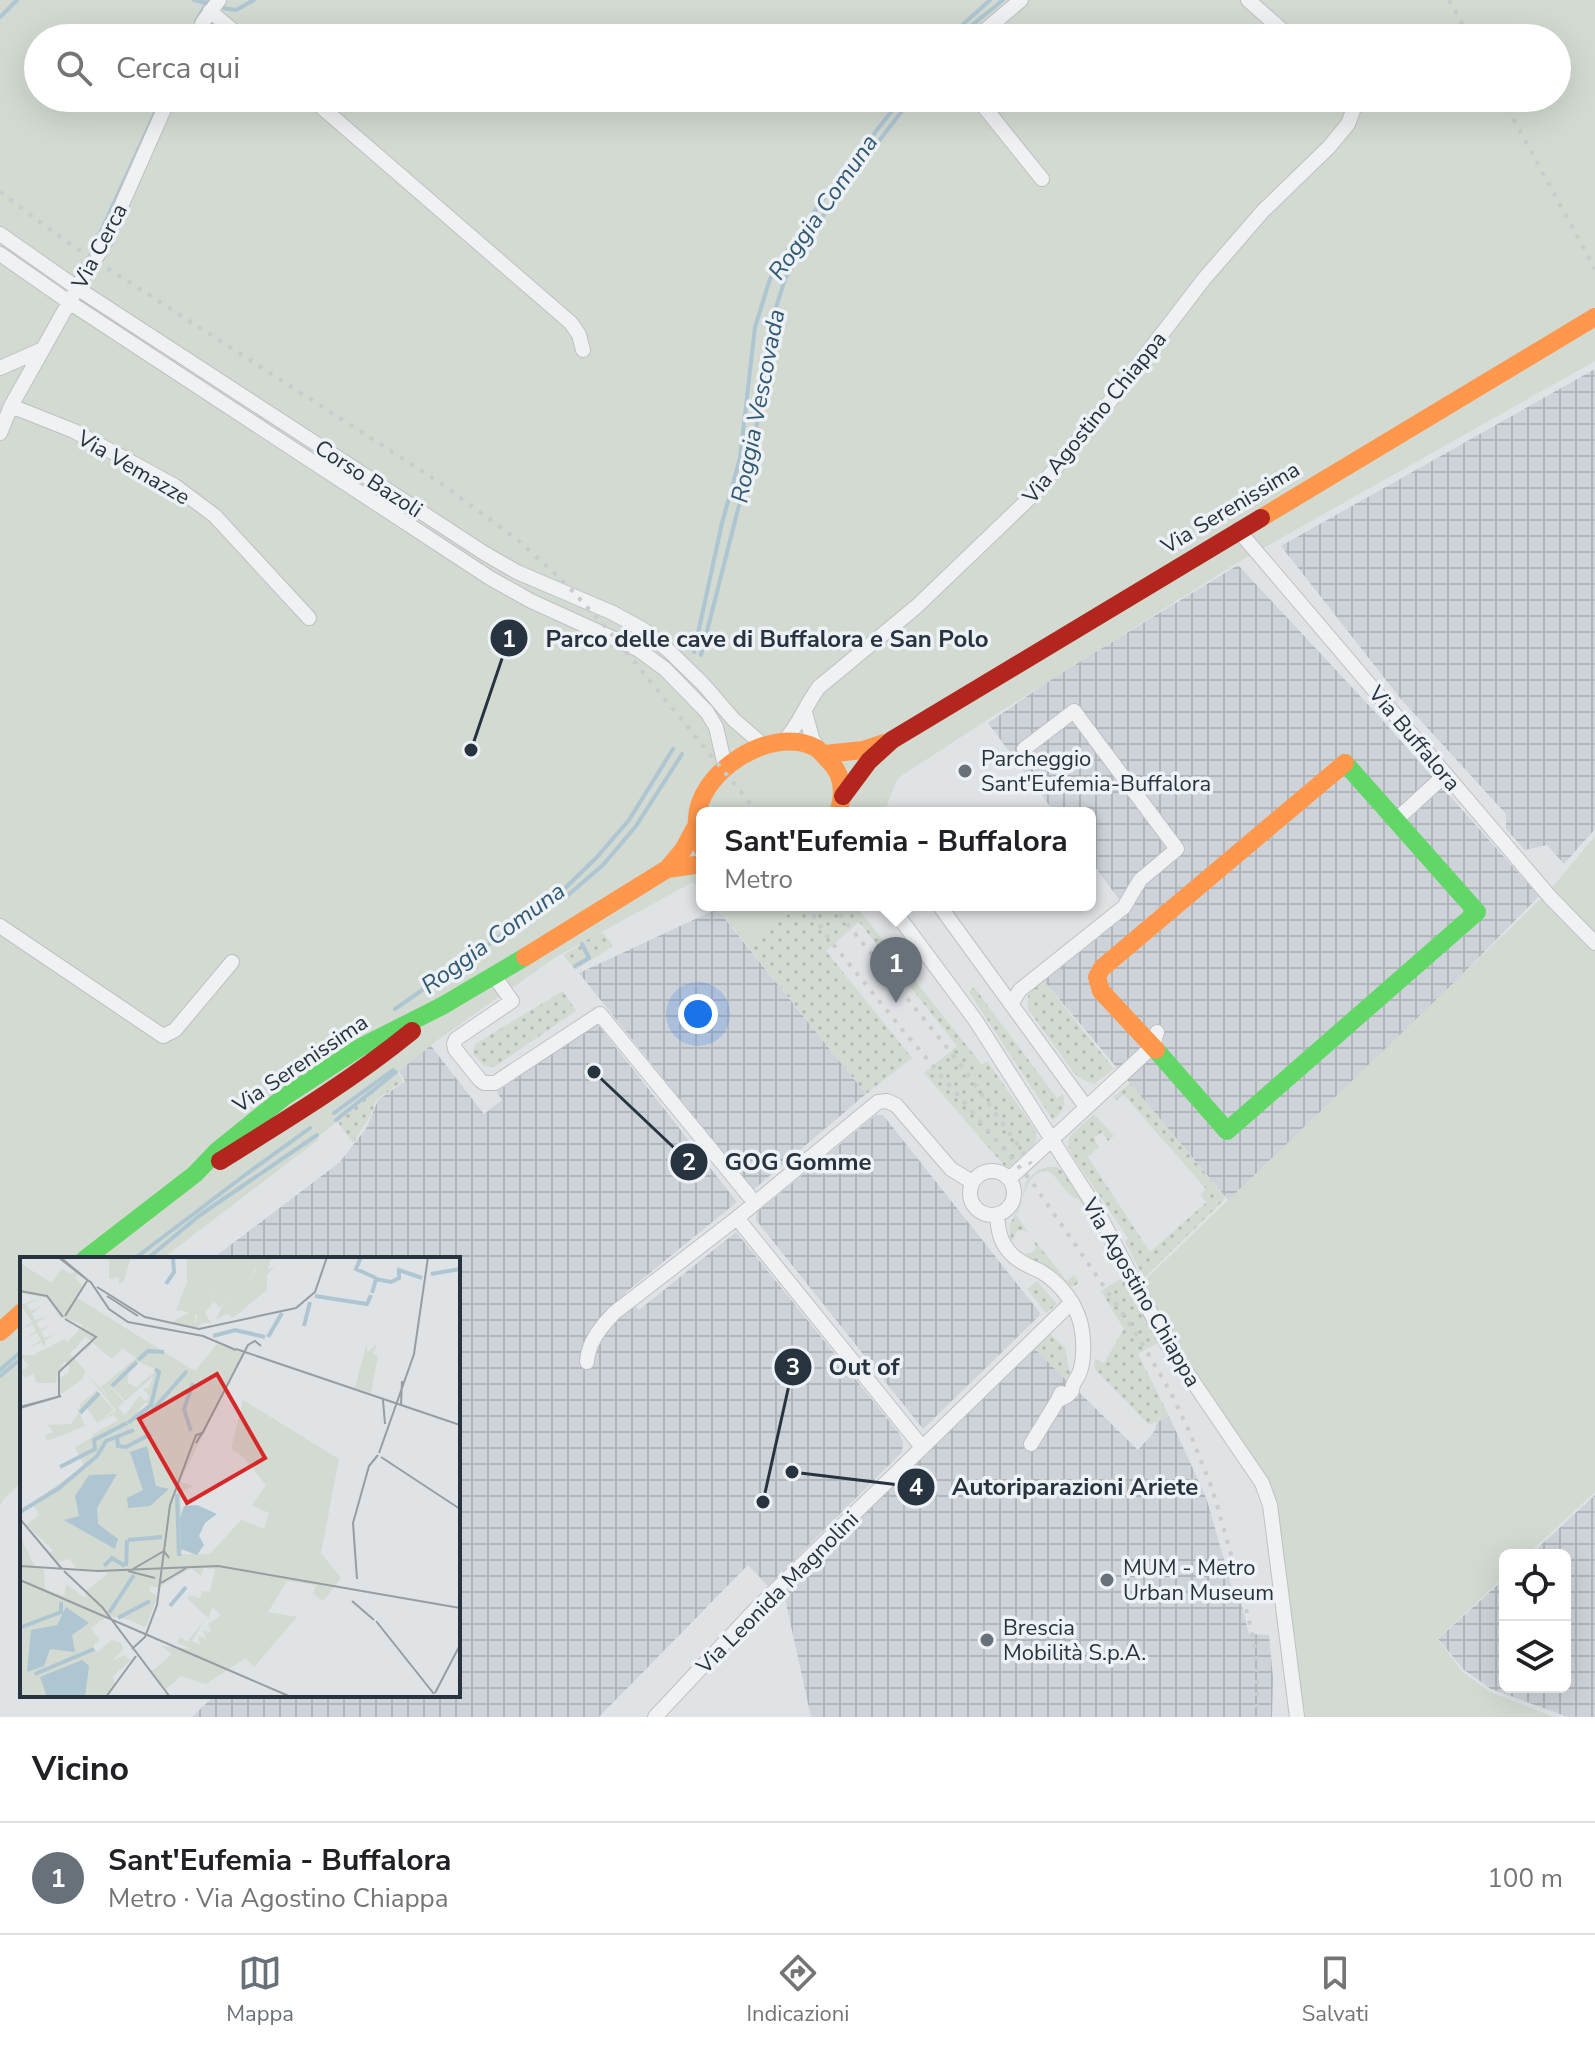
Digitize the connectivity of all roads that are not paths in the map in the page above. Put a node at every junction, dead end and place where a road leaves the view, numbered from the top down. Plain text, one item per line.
1 (1021, 0) edge
2 (1248, 0) edge
3 (214, 5) edge
4 (204, 24) edge
5 (230, 24) edge
6 (992, 24) edge
7 (1275, 24) edge
8 (163, 112) edge
9 (327, 112) edge
10 (988, 112) edge
11 (1352, 112) edge
12 (1042, 179) dead end
13 (0, 234) edge
14 (0, 254) edge
15 (77, 288) junction
16 (69, 302) junction
17 (1594, 318) edge
18 (43, 349) junction
19 (583, 350) dead end
20 (0, 368) edge
21 (11, 406) junction
22 (0, 433) edge
23 (1238, 530) junction
24 (309, 618) dead end
25 (805, 712) junction
26 (892, 740) junction
27 (784, 741) junction
28 (763, 745) junction
29 (1024, 749) dead end
30 (822, 752) junction
31 (725, 766) junction
32 (1445, 775) junction
33 (699, 807) edge
34 (842, 807) edge
35 (696, 815) edge
36 (1396, 820) junction
37 (695, 828) junction
38 (696, 831) edge
39 (696, 865) edge
40 (667, 869) junction
41 (894, 911) edge
42 (943, 911) edge
43 (0, 926) edge
44 (1595, 943) edge
45 (232, 962) dead end
46 (494, 976) junction
47 (1011, 1004) junction
48 (442, 1006) junction
49 (1155, 1039) junction
50 (359, 1048) junction
51 (307, 1107) junction
52 (1086, 1107) junction
53 (1051, 1139) junction
54 (195, 1174) junction
55 (1009, 1179) junction
56 (972, 1182) junction
57 (755, 1203) junction
58 (997, 1215) junction
59 (737, 1218) junction
60 (87, 1257) edge
61 (1072, 1302) junction
62 (20, 1314) edge
63 (0, 1332) edge
64 (587, 1362) dead end
65 (1031, 1444) dead end
66 (922, 1447) junction
67 (655, 1717) edge
68 (1297, 1717) edge

1 - 6 street
2 - 7 street
3 - 4 street
3 - 5 street
8 - 15 street, Via Cerca
9 - 19 street
10 - 12 street
11 - 25 street, Via Agostino Chiappa
13 - 15 street, Corso Bazoli
14 - 16 street, Corso Bazoli
15 - 16 street, Via Cerca
15 - 28 street, Corso Bazoli
16 - 18 street, Via Cerca
16 - 31 street, Corso Bazoli
17 - 23 main road, Via Serenissima
18 - 20 street
18 - 21 street
21 - 22 street
21 - 24 street, Via Vemazze
23 - 26 main road, Via Serenissima
23 - 32 street, Via Buffalora
25 - 27 street, Via Agostino Chiappa
25 - 30 street
26 - 30 main road, Via Serenissima
26 - 34 main road, Via Serenissima
27 - 28 main road, Via Serenissima
27 - 30 main road, Via Serenissima
28 - 31 main road, Via Serenissima
29 - 47 street
30 - 34 main road, Via Serenissima
31 - 33 main road, Via Serenissima
32 - 36 street
32 - 44 street, Via Buffalora
35 - 37 main road, Via Serenissima
36 - 49 main road
36 - 49 main road
37 - 38 main road
37 - 40 main road, Via Serenissima
39 - 40 main road, Via Serenissima
40 - 46 main road, Via Serenissima
41 - 53 street, Via Agostino Chiappa
42 - 47 street
43 - 45 street
46 - 48 main road, Via Serenissima
46 - 57 street
47 - 52 street
48 - 50 main road, Via Serenissima
48 - 51 main road, Via Serenissima
49 - 52 street
50 - 51 main road
50 - 54 main road, Via Serenissima
51 - 54 main road, Via Serenissima
52 - 53 street
53 - 55 street
53 - 68 street, Via Agostino Chiappa
54 - 60 main road, Via Serenissima
55 - 56 street
55 - 58 street
56 - 57 street
56 - 58 street
57 - 59 street
58 - 61 street
59 - 64 street
59 - 66 street
61 - 65 street
61 - 66 street, Via Leonida Magnolini
62 - 63 main road
66 - 67 street, Via Leonida Magnolini

